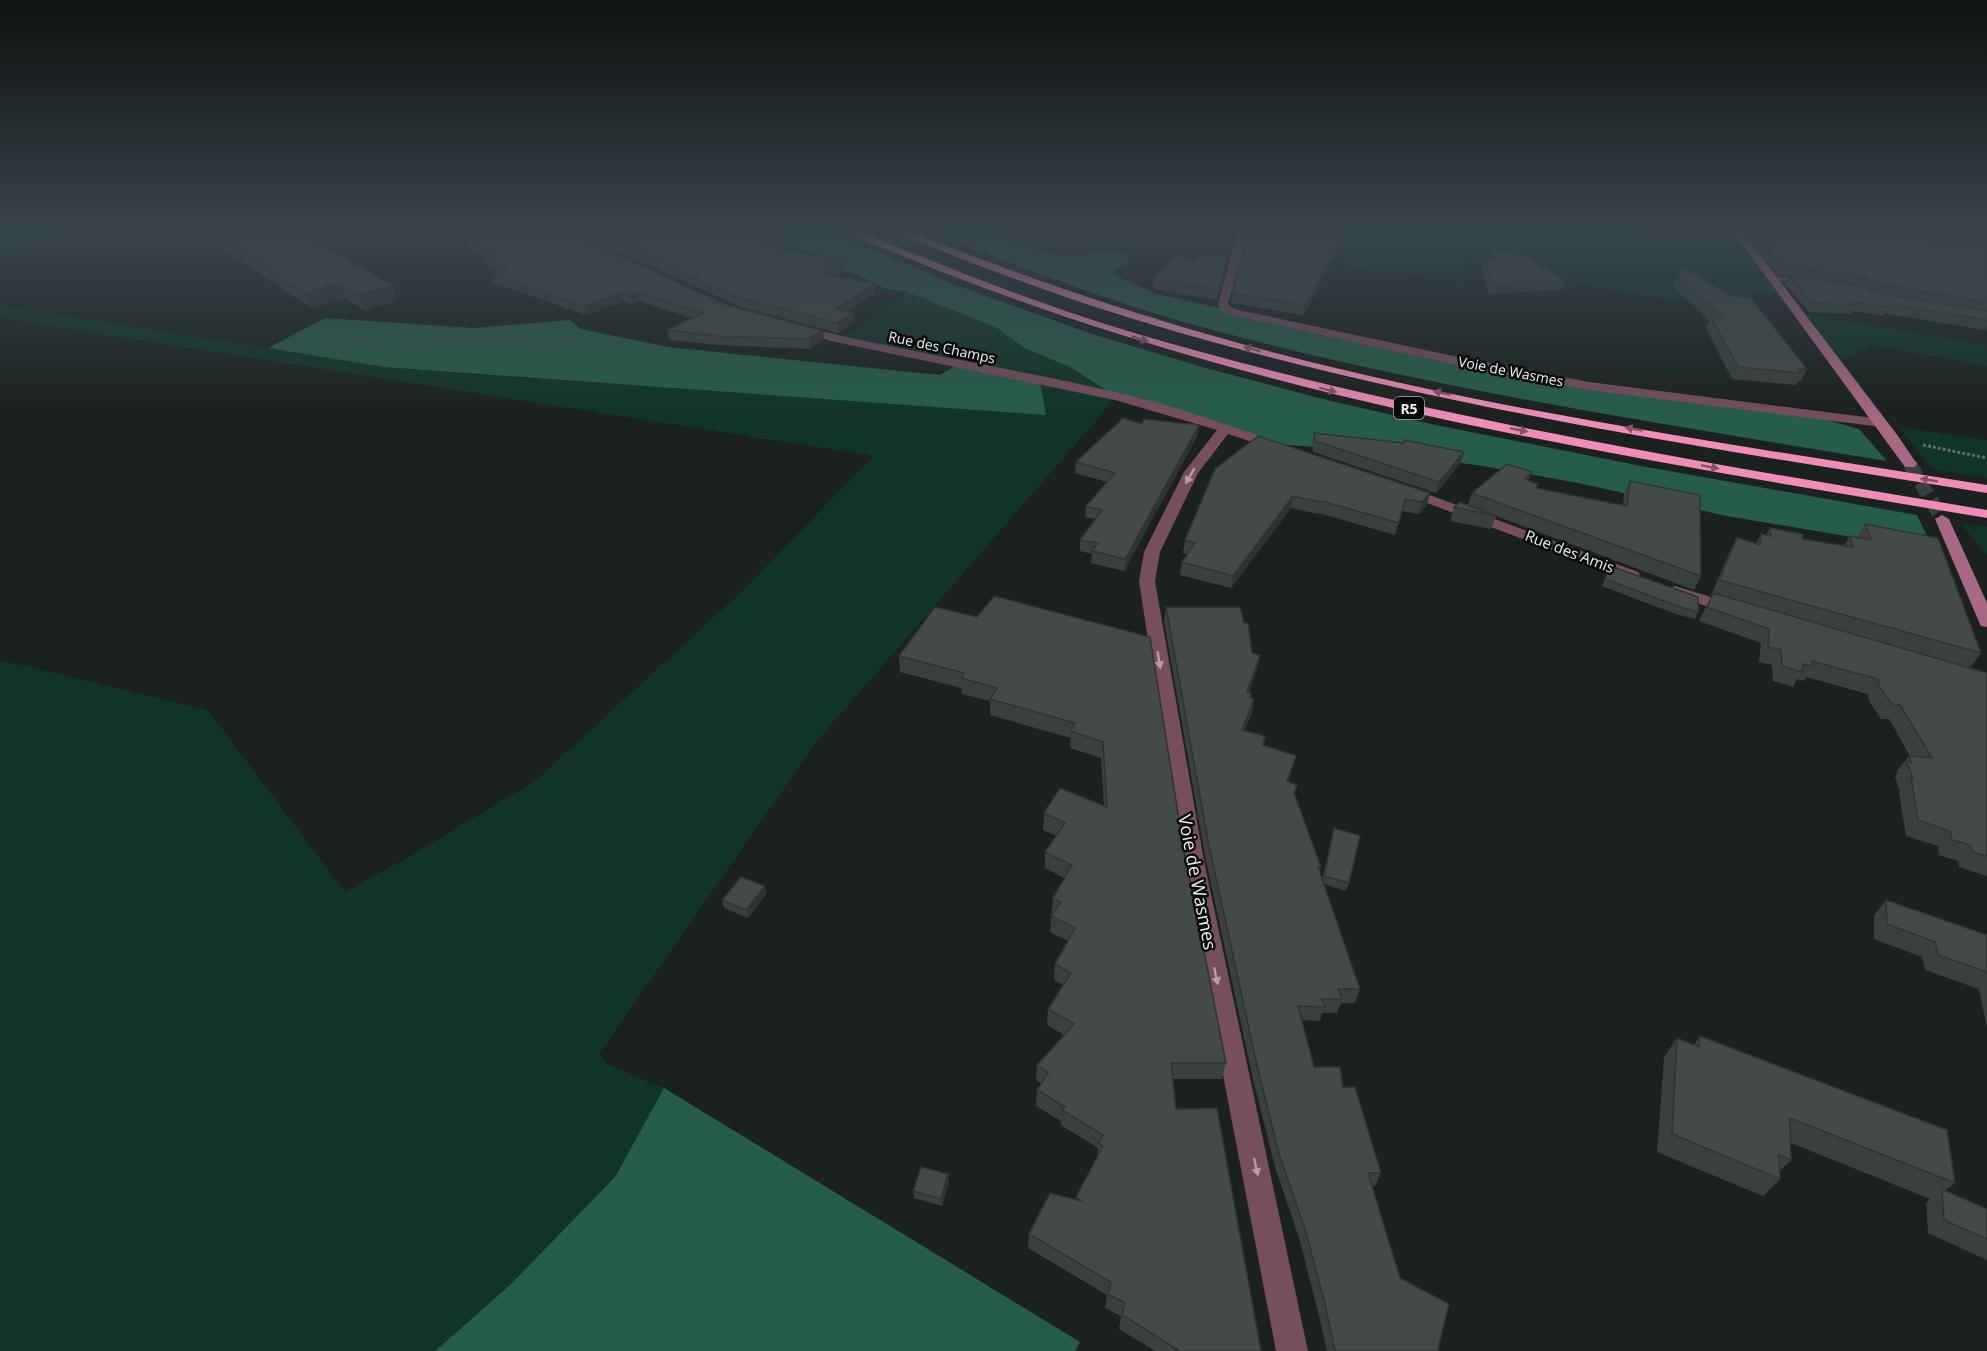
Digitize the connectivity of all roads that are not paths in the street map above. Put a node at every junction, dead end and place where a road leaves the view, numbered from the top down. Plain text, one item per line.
1 (1004, 293) edge
2 (1059, 293) edge
3 (1226, 293) edge
4 (1784, 293) edge
5 (783, 324) edge
6 (1881, 423) junction
7 (1225, 429) junction
8 (1288, 451) edge
9 (1910, 464) tunnel mouth
10 (1395, 486) edge
11 (1987, 489) edge
12 (1987, 514) edge
13 (1942, 519) tunnel mouth
14 (1644, 579) edge
15 (1665, 587) edge
16 (1744, 613) edge
17 (1987, 622) edge
18 (1292, 1351) edge

1 -> 12 highway, R5
11 -> 2 highway, R5
3 - 6 street, Voie de Wasmes
4 - 6 street
5 - 7 street, Rue des Champs
6 - 9 street
7 - 8 street
7 -> 18 street, Voie de Wasmes
10 - 14 street, Rue des Amis
13 - 17 street
15 - 16 street

